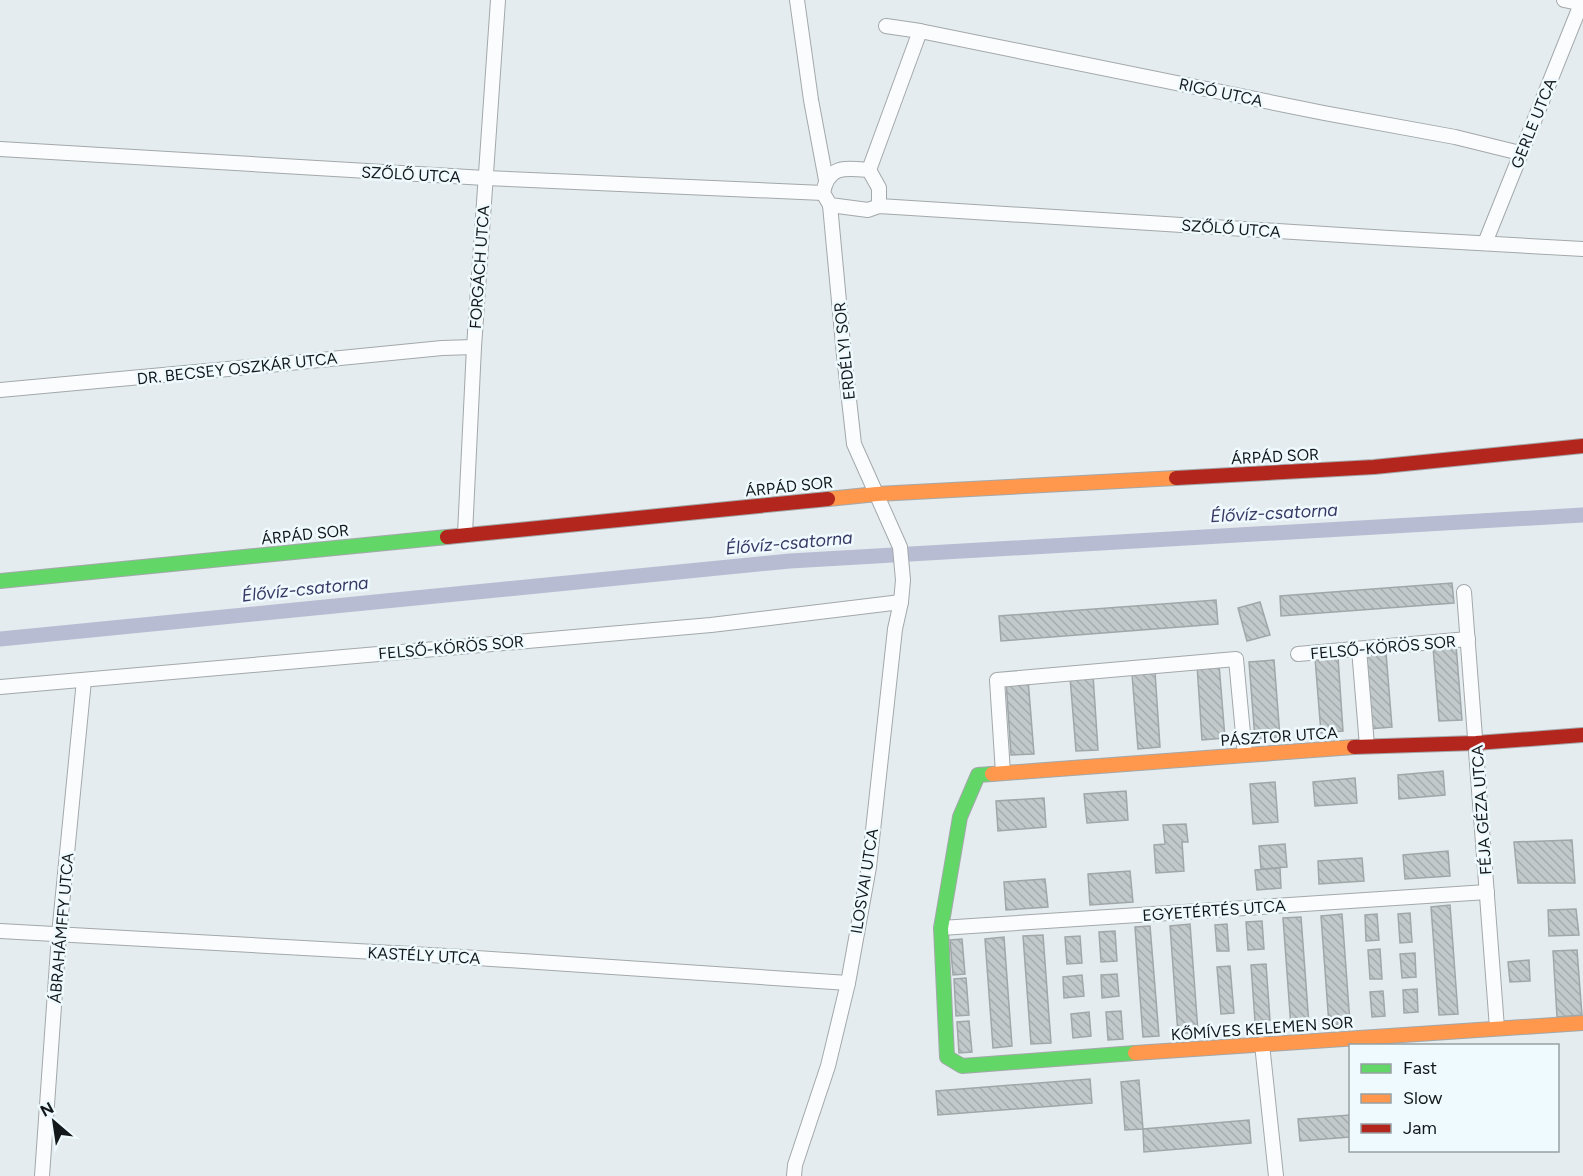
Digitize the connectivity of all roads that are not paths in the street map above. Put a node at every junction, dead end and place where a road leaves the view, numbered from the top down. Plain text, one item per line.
1 (498, 0) edge
2 (797, 0) edge
3 (1564, 0) edge
4 (1582, 4) edge
5 (886, 26) dead end
6 (920, 31) junction
7 (0, 149) edge
8 (1520, 153) junction
9 (869, 170) junction
10 (485, 178) junction
11 (826, 193) junction
12 (879, 206) junction
13 (1485, 243) junction
14 (1583, 249) edge
15 (474, 347) junction
16 (0, 390) edge
17 (1583, 446) edge
18 (877, 494) junction
19 (465, 534) junction
20 (900, 547) joint
21 (0, 581) edge
22 (1464, 592) dead end
23 (901, 602) junction
24 (1468, 639) junction
25 (1359, 649) junction
26 (1298, 654) dead end
27 (84, 680) junction
28 (0, 687) edge
29 (1583, 735) edge
30 (1476, 743) junction
31 (1367, 746) junction
32 (1245, 755) junction
33 (1003, 773) junction
34 (1487, 892) junction
35 (941, 928) junction
36 (0, 931) edge
37 (59, 935) junction
38 (848, 983) junction
39 (1583, 1023) edge
40 (1497, 1028) junction
41 (1262, 1044) junction
42 (42, 1176) edge
43 (794, 1176) edge
44 (1276, 1176) edge

1 - 10 street, FORGÁCH UTCA
2 - 11 street, ERDÉLYI SOR
3 - 4 street
4 - 8 street, GERLE UTCA
5 - 6 street, RIGÓ UTCA
6 - 8 street, RIGÓ UTCA
6 - 9 street
7 - 10 street, SZŐLŐ UTCA
8 - 13 street, GERLE UTCA
9 - 11 street, SZŐLŐ UTCA
9 - 12 street
10 - 11 street, SZŐLŐ UTCA
10 - 15 street, FORGÁCH UTCA
11 - 12 street, SZŐLŐ UTCA
11 - 18 street, ERDÉLYI SOR
12 - 13 street, SZŐLŐ UTCA
13 - 14 street, SZŐLŐ UTCA
15 - 16 street, DR. BECSEY OSZKÁR UTCA
15 - 19 street, FORGÁCH UTCA
17 - 18 street, ÁRPÁD SOR
18 - 19 street, ÁRPÁD SOR
18 - 20 street, ERDÉLYI SOR
19 - 21 street, ÁRPÁD SOR
20 - 23 street, ILOSVAI UTCA
22 - 24 street, FÉJA GÉZA UTCA
23 - 27 street, FELSŐ-KÖRÖS SOR
23 - 38 street, ILOSVAI UTCA
24 - 25 street, FELSŐ-KÖRÖS SOR
24 - 30 street, FÉJA GÉZA UTCA
25 - 26 street, FELSŐ-KÖRÖS SOR
25 - 31 street
27 - 28 street, FELSŐ-KÖRÖS SOR
27 - 37 street, ÁBRAHÁMFFY UTCA
29 - 30 street, PÁSZTOR UTCA
30 - 31 street, PÁSZTOR UTCA
30 - 34 street, FÉJA GÉZA UTCA
31 - 32 street, PÁSZTOR UTCA
32 - 33 street, PÁSZTOR UTCA
32 - 33 street
33 - 35 street, PÁSZTOR UTCA
34 - 35 street, EGYETÉRTÉS UTCA
34 - 40 street, FÉJA GÉZA UTCA
35 - 41 street, KŐMÍVES KELEMEN SOR
36 - 37 street, KASTÉLY UTCA
37 - 38 street, KASTÉLY UTCA
37 - 42 street, ÁBRAHÁMFFY UTCA
38 - 43 street, ILOSVAI UTCA
39 - 40 street, KŐMÍVES KELEMEN SOR
40 - 41 street, KŐMÍVES KELEMEN SOR
41 - 44 street

